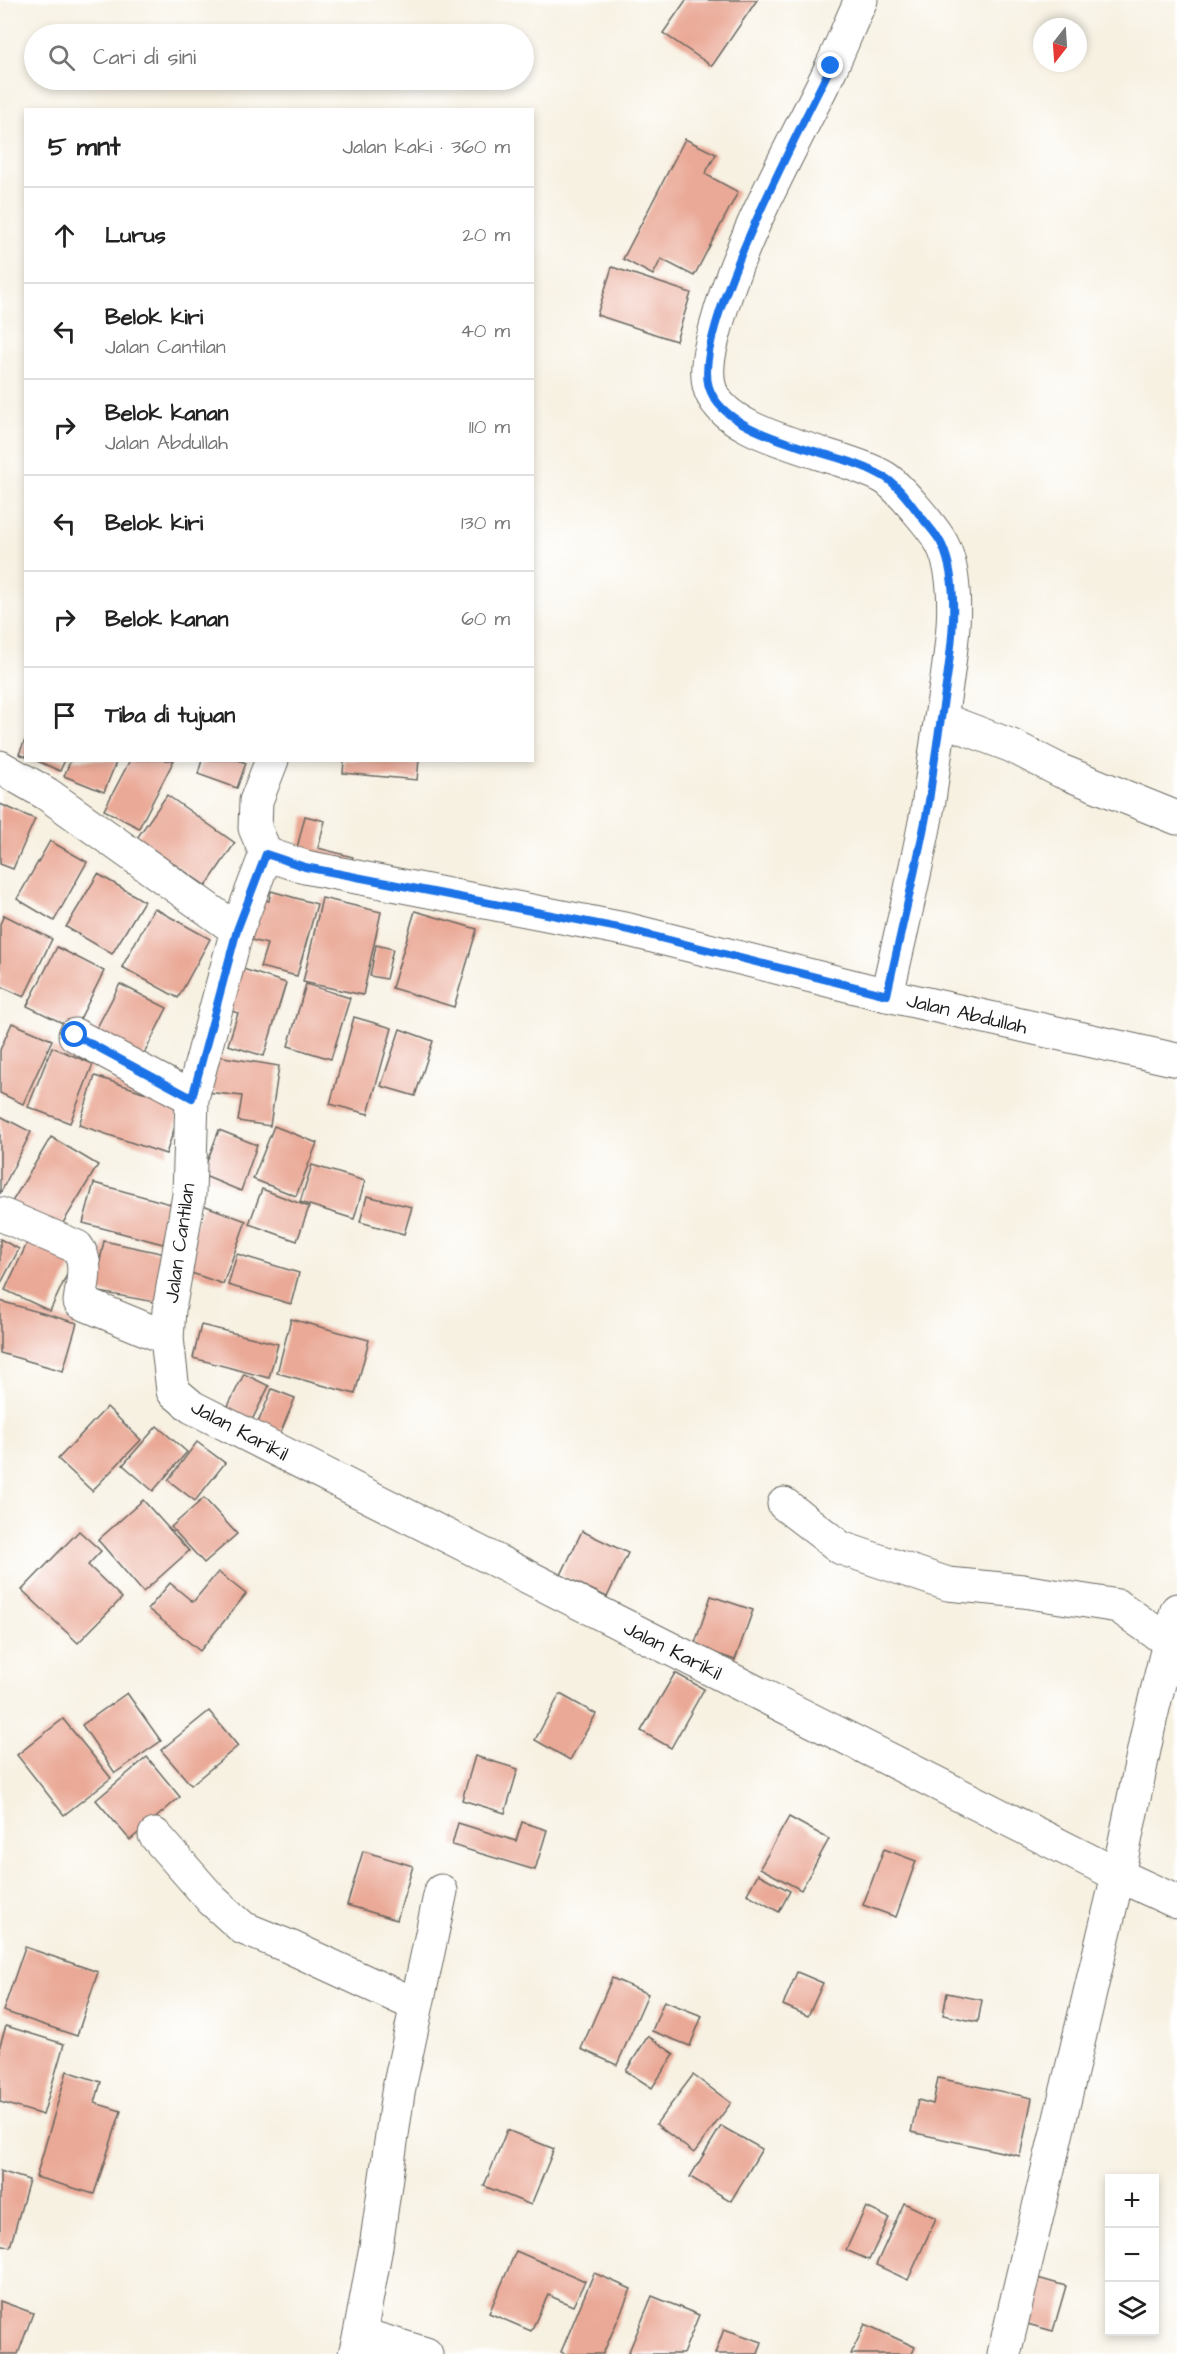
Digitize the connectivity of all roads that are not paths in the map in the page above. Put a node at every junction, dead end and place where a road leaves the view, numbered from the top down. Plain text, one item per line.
1 (861, 0) edge
2 (941, 718) junction
3 (271, 762) edge
4 (0, 766) edge
5 (1177, 818) edge
6 (266, 854) junction
7 (237, 930) junction
8 (887, 995) junction
9 (75, 1035) dead end
10 (1177, 1060) edge
11 (192, 1098) junction
12 (0, 1214) edge
13 (167, 1338) junction
14 (173, 1391) joint
15 (784, 1504) dead end
16 (1177, 1610) edge
17 (1169, 1642) junction
18 (155, 1835) dead end
19 (1118, 1875) junction
20 (441, 1891) dead end
21 (1177, 1902) edge
22 (416, 2005) junction
23 (357, 2344) edge
24 (422, 2352) edge
25 (1004, 2354) edge

1 - 2 street
2 - 5 street
2 - 8 street
3 - 6 street
4 - 7 street
6 - 7 street, Jalan Cantilan
6 - 8 street, Jalan Abdullah
7 - 11 street, Jalan Cantilan
8 - 10 street, Jalan Abdullah
9 - 11 street
11 - 13 street, Jalan Cantilan
12 - 13 street
13 - 14 street, Jalan Cantilan
14 - 19 street, Jalan Karikil
15 - 17 street
16 - 17 street
17 - 19 street
18 - 22 street
19 - 21 street, Jalan Karikil
19 - 25 street
20 - 22 street
22 - 23 street
23 - 24 street

